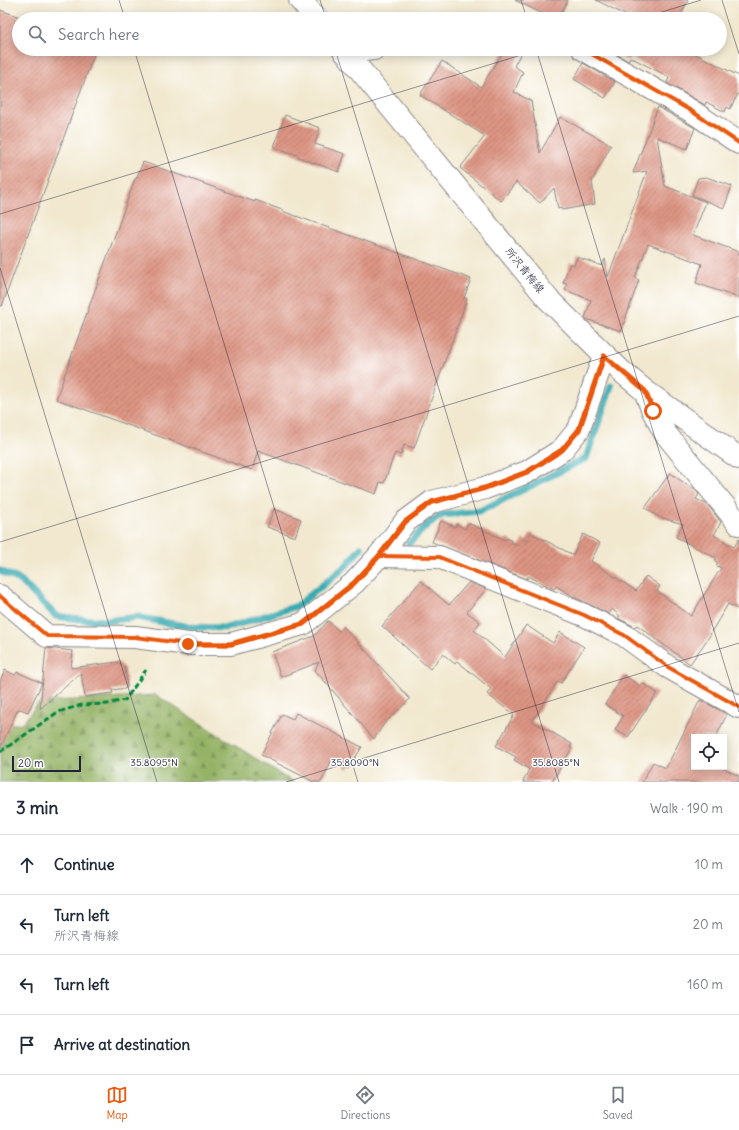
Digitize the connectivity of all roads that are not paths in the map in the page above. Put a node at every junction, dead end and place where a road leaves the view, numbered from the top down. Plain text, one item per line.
1 (300, 0) edge
2 (311, 12) edge
3 (349, 56) edge
4 (595, 56) edge
5 (739, 143) edge
6 (604, 356) junction
7 (645, 391) junction
8 (739, 458) edge
9 (739, 524) edge
10 (379, 556) junction
11 (0, 596) edge
12 (739, 707) edge

1 - 2 street
3 - 6 street, 所沢青梅線
4 - 5 street
6 - 7 street, 所沢青梅線
6 - 10 street
7 - 8 street, 所沢青梅線
7 - 9 street
10 - 11 street
10 - 12 street

